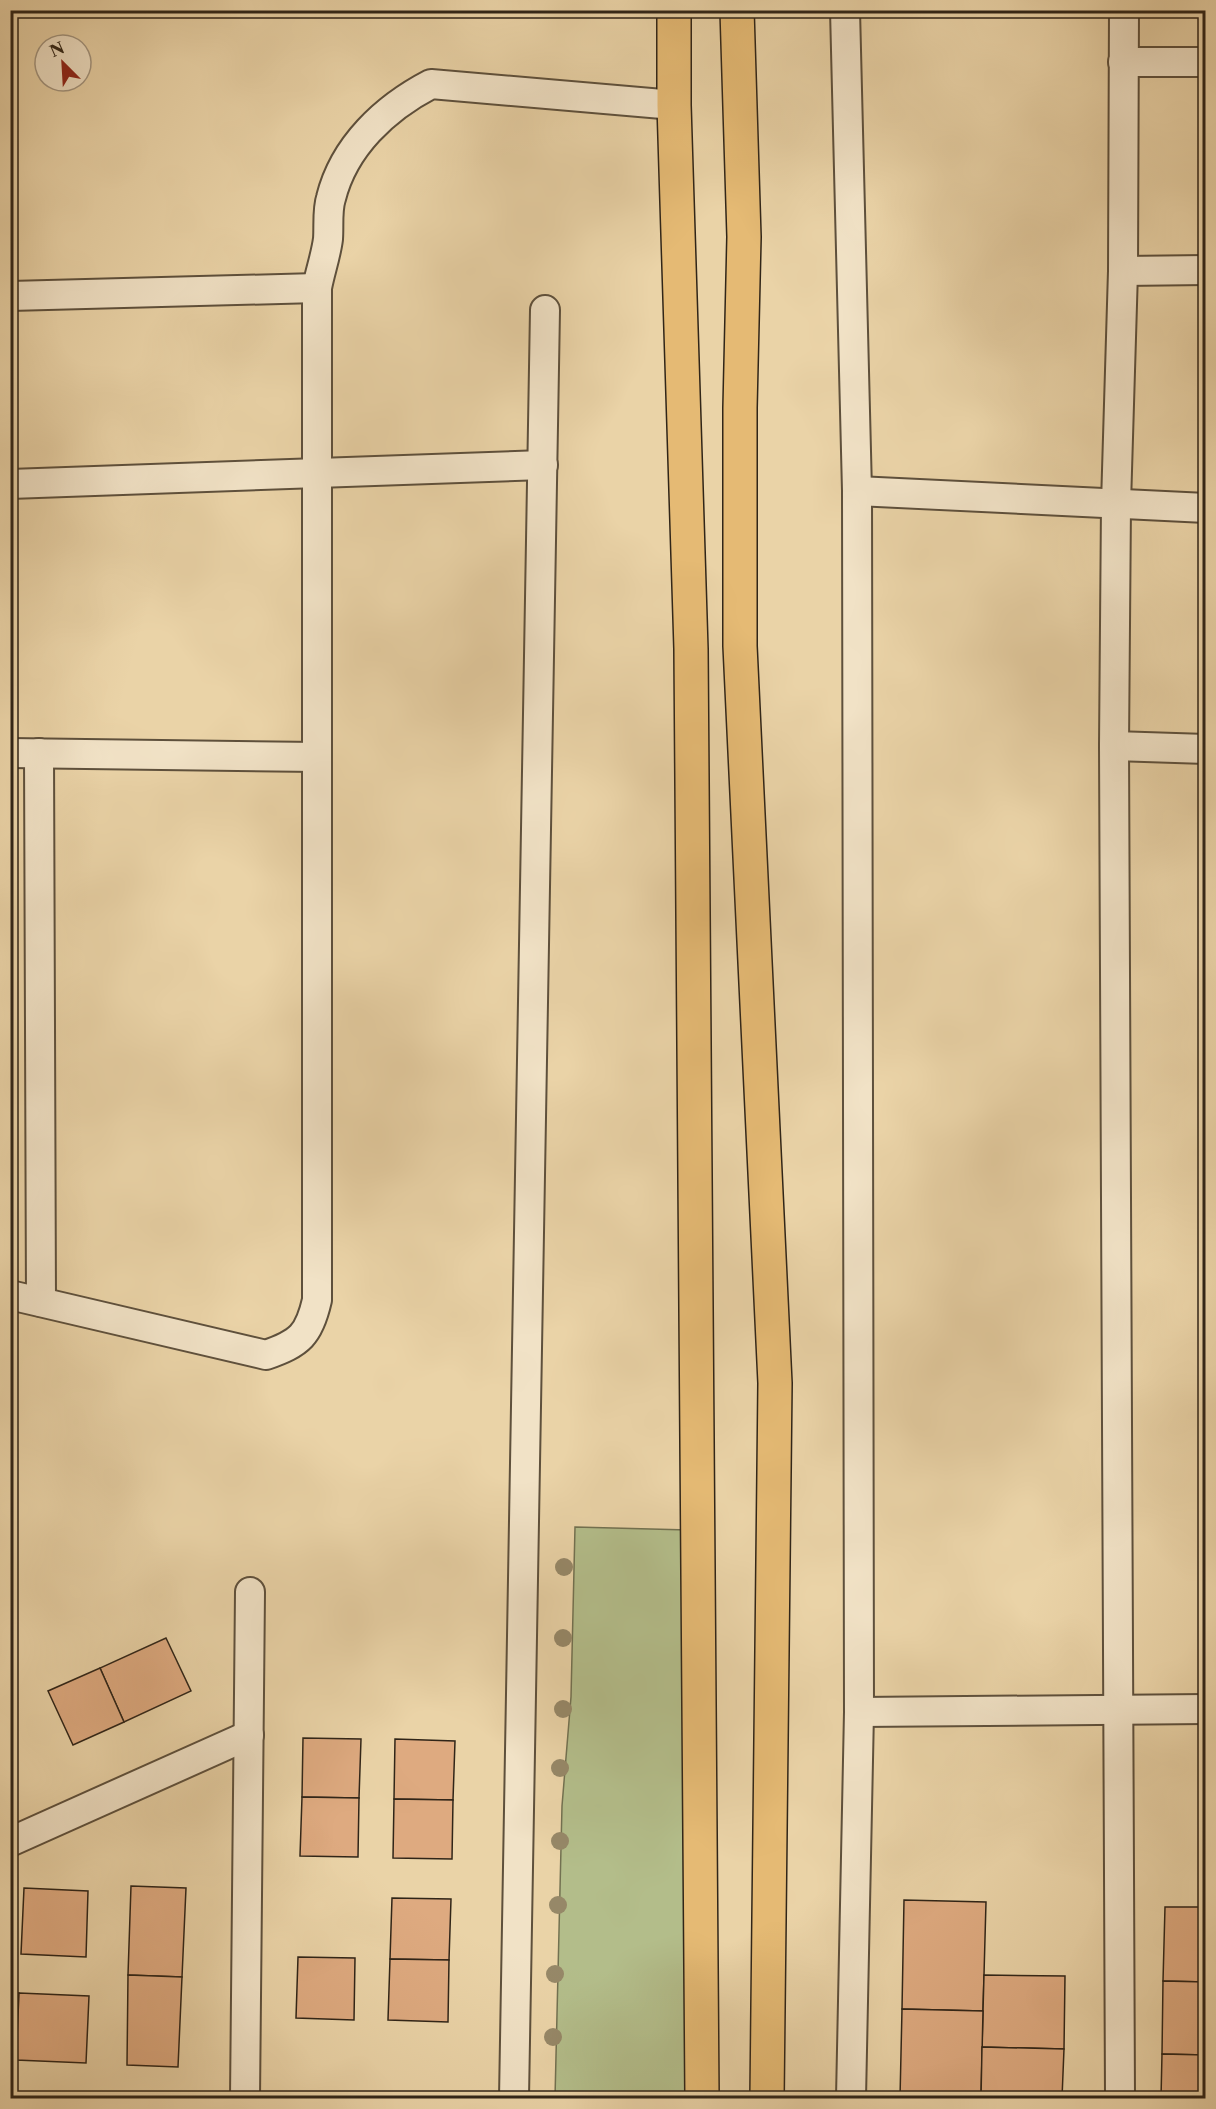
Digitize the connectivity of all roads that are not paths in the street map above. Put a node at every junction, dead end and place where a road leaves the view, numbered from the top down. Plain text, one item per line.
1 (675, 10) edge
2 (737, 10) edge
3 (845, 10) edge
4 (1124, 10) edge
5 (1123, 62) junction
6 (1206, 62) edge
7 (674, 105) junction
8 (1206, 270) edge
9 (1123, 272) junction
10 (316, 288) junction
11 (10, 296) edge
12 (545, 310) dead end
13 (543, 465) junction
14 (317, 472) junction
15 (10, 484) edge
16 (857, 491) junction
17 (1116, 504) junction
18 (1206, 508) edge
19 (1114, 746) junction
20 (1206, 749) edge
21 (10, 753) edge
22 (39, 753) junction
23 (317, 757) junction
24 (10, 1295) edge
25 (41, 1302) junction
26 (250, 1592) dead end
27 (1206, 1709) edge
28 (1117, 1710) junction
29 (859, 1712) junction
30 (249, 1735) junction
31 (10, 1842) edge
32 (245, 2098) edge
33 (514, 2098) edge
34 (702, 2098) edge
35 (767, 2098) edge
36 (851, 2098) edge
37 (1120, 2098) edge

1 - 7 highway
2 - 35 highway
3 - 16 street
4 - 5 street
5 - 6 street
5 - 9 street
7 - 10 street
7 - 34 highway
8 - 9 street
9 - 17 street
10 - 11 street
10 - 14 street
12 - 13 street
13 - 14 street
13 - 33 street
14 - 15 street
14 - 23 street
16 - 17 street
16 - 29 street
17 - 18 street
17 - 19 street
19 - 20 street
19 - 28 street
21 - 22 street
22 - 23 street
22 - 25 street
23 - 25 street
24 - 25 street
26 - 30 street
27 - 28 street
28 - 29 street
28 - 37 street
29 - 36 street
30 - 31 street
30 - 32 street

